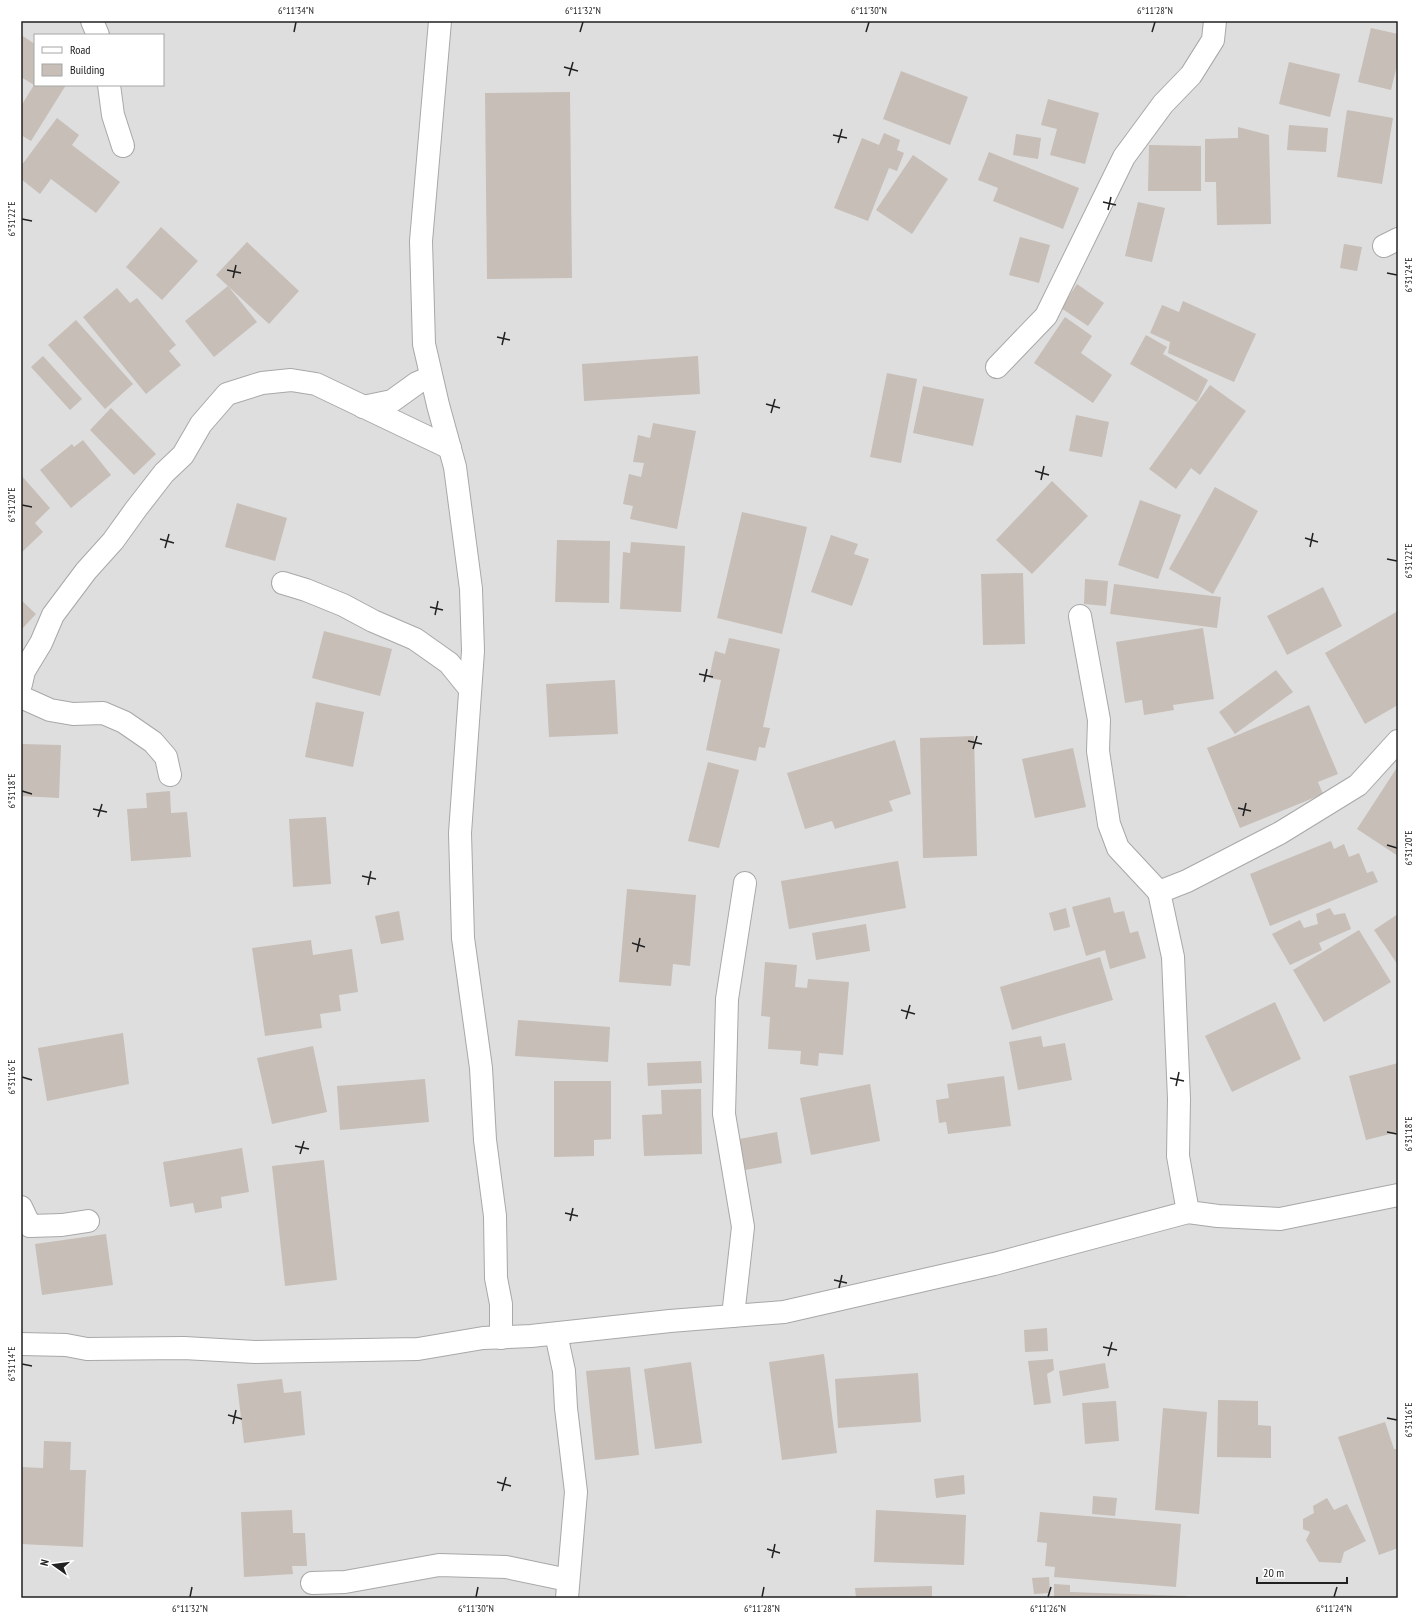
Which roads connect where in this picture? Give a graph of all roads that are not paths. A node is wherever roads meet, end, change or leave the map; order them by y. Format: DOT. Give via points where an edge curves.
graph roads {
  1 [pos="92,21"];
  2 [pos="440,21"];
  3 [pos="1215,21"];
  4 [pos="98,34"];
  5 [pos="109,86"];
  6 [pos="123,146"];
  7 [pos="997,367"];
  8 [pos="431,377"];
  9 [pos="363,407"];
  10 [pos="450,448"];
  11 [pos="283,583"];
  12 [pos="1080,616"];
  13 [pos="21,684"];
  14 [pos="470,689"];
  15 [pos="21,697"];
  16 [pos="1398,741"];
  17 [pos="170,775"];
  18 [pos="745,883"];
  19 [pos="1159,892"];
  20 [pos="1398,1195"];
  21 [pos="21,1207"];
  22 [pos="1188,1212"];
  23 [pos="88,1221"];
  24 [pos="733,1316"];
  25 [pos="556,1334"];
  26 [pos="501,1338"];
  27 [pos="21,1344"];
  28 [pos="312,1583"];
  29 [pos="568,1589"];
  1 -- 4 [label="street"];
  2 -- 8 [label="street" via="421,241 424,344"];
  3 -- 7 [label="street" via="1213,40 1191,75 1163,104 1124,157 1046,316"];
  5 -- 6 [label="street" via="113,115"];
  8 -- 9 [label="street" via="392,401"];
  8 -- 10 [label="street"];
  9 -- 10 [label="street"];
  9 -- 13 [label="street" via="316,384 291,380 262,383 227,394 201,424 183,454 164,474 53,615 41,643 24,670"];
  10 -- 14 [label="street" via="455,467 471,588 473,651"];
  11 -- 14 [label="street" via="343,605 372,621 415,639 449,663"];
  12 -- 19 [label="street" via="1099,720 1098,750 1109,824 1118,848"];
  14 -- 26 [label="street" via="460,833 463,938 481,1068 485,1140 495,1216 496,1278 501,1304"];
  15 -- 17 [label="street" via="50,710 73,714 102,713 124,722 154,742 166,757"];
  16 -- 19 [label="street" via="1358,784 1280,833 1187,881"];
  18 -- 24 [label="street" via="727,999 724,1114 743,1227"];
  19 -- 22 [label="street" via="1173,957 1179,1099 1178,1156"];
  20 -- 22 [label="street" via="1280,1219"];
  21 -- 23 [label="street" via="30,1226"];
  22 -- 24 [label="street" via="994,1264 784,1312"];
  24 -- 25 [label="street"];
  25 -- 26 [label="street"];
  25 -- 29 [label="street" via="564,1371 576,1492"];
  26 -- 27 [label="street" via="483,1338 418,1349 337,1351 87,1349 66,1345"];
  28 -- 29 [label="street" via="345,1582 439,1565 506,1567"];
}
